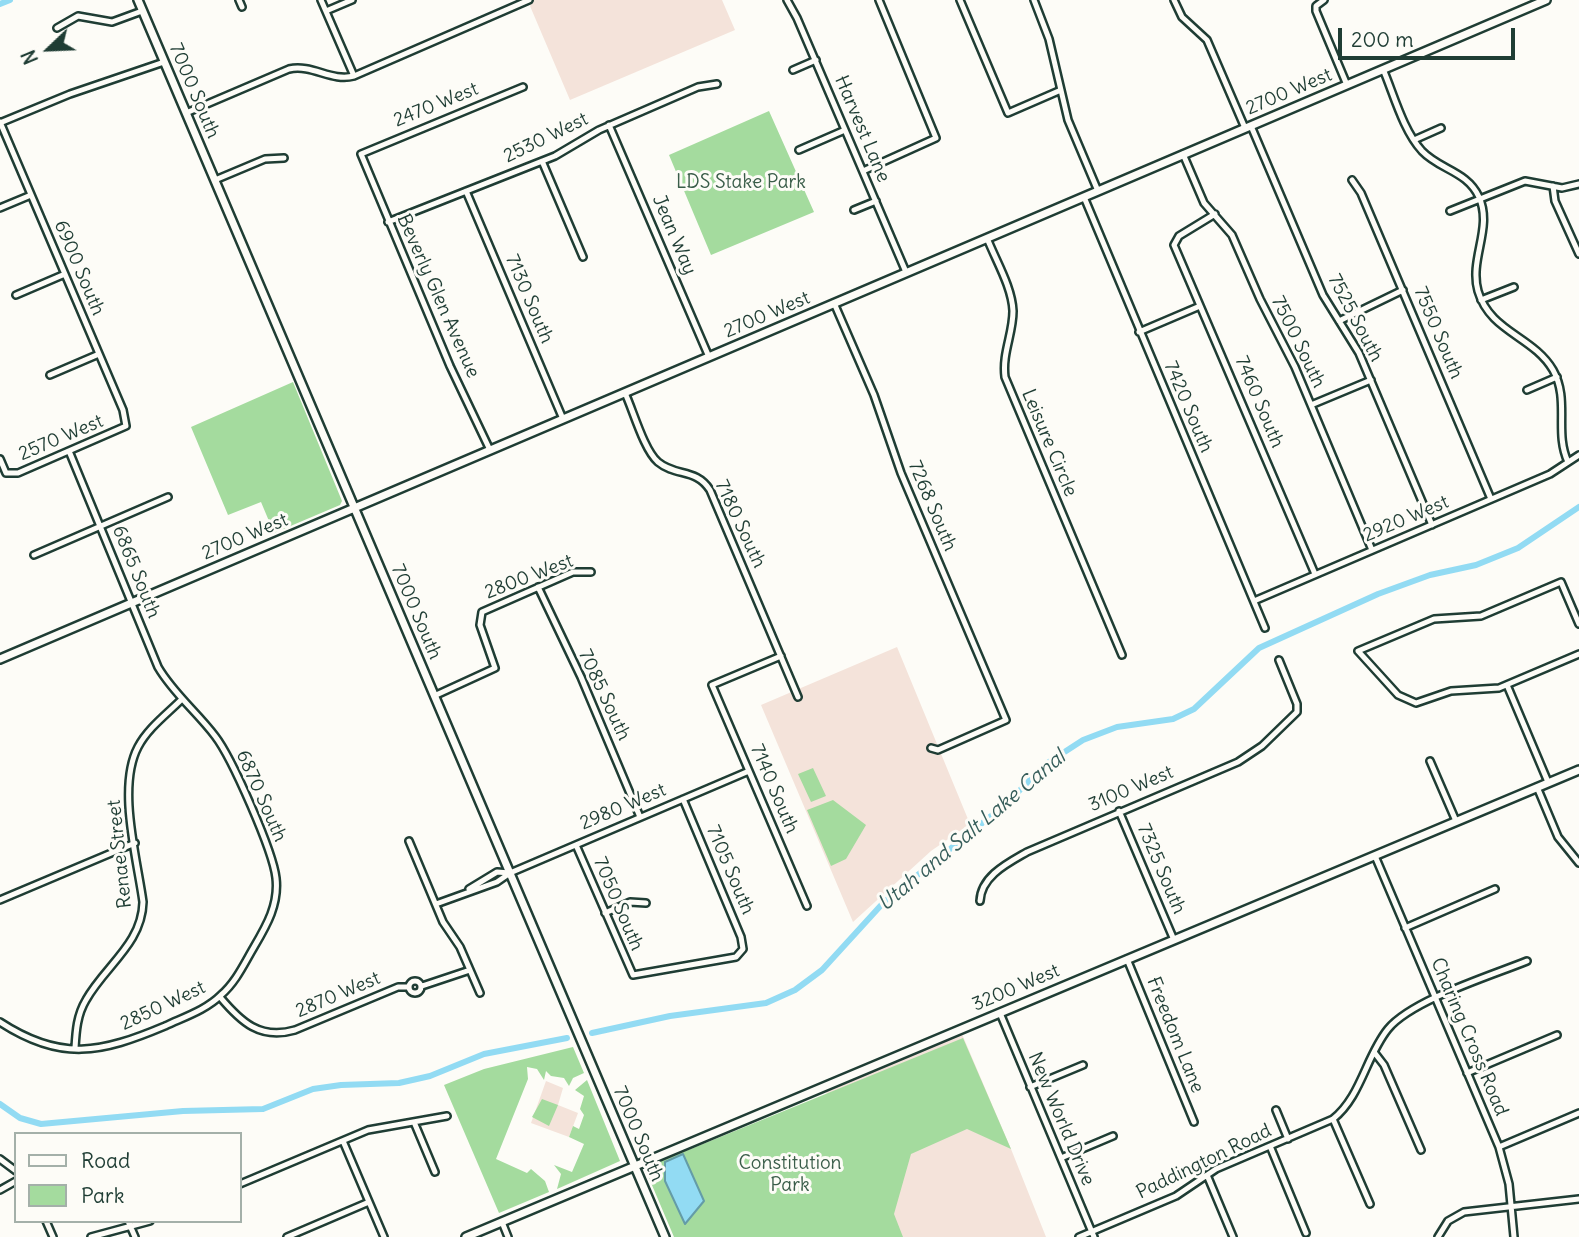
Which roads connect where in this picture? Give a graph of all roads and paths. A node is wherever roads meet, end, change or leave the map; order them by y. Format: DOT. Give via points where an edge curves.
graph roads {
  1 [pos="138,0"];
  2 [pos="321,0"];
  3 [pos="352,0"];
  4 [pos="529,0"];
  5 [pos="786,0"];
  6 [pos="879,0"];
  7 [pos="960,0"];
  8 [pos="1034,0"];
  9 [pos="1174,0"];
  10 [pos="1324,0"];
  11 [pos="1546,0"];
  12 [pos="1534,2"];
  13 [pos="142,11"];
  14 [pos="326,11"];
  15 [pos="57,28"];
  16 [pos="816,60"];
  17 [pos="164,61"];
  18 [pos="1383,69"];
  19 [pos="793,70"];
  20 [pos="354,76"];
  21 [pos="717,84"];
  22 [pos="1347,85"];
  23 [pos="523,87"];
  24 [pos="1061,90"];
  25 [pos="186,113"];
  26 [pos="0,123"];
  27 [pos="609,125"];
  28 [pos="1248,127"];
  29 [pos="1441,128"];
  30 [pos="845,130"];
  31 [pos="1414,140"];
  32 [pos="799,150"];
  33 [pos="361,154"];
  34 [pos="1183,155"];
  35 [pos="284,158"];
  36 [pos="542,161"];
  37 [pos="863,171"];
  38 [pos="215,180"];
  39 [pos="1352,180"];
  40 [pos="1579,184"];
  41 [pos="1553,186"];
  42 [pos="467,191"];
  43 [pos="1098,191"];
  44 [pos="31,195"];
  45 [pos="1084,197"];
  46 [pos="1480,199"];
  47 [pos="876,201"];
  48 [pos="0,208"];
  49 [pos="854,211"];
  50 [pos="1450,211"];
  51 [pos="1215,214"];
  52 [pos="388,222"];
  53 [pos="986,238"];
  54 [pos="1579,254"];
  55 [pos="583,257"];
  56 [pos="906,272"];
  57 [pos="65,274"];
  58 [pos="1514,287"];
  59 [pos="1403,290"];
  60 [pos="16,295"];
  61 [pos="1481,300"];
  62 [pos="834,303"];
  63 [pos="1200,306"];
  64 [pos="1339,321"];
  65 [pos="1139,332"];
  66 [pos="99,354"];
  67 [pos="709,357"];
  68 [pos="50,375"];
  69 [pos="1557,377"];
  70 [pos="1370,380"];
  71 [pos="1527,390"];
  72 [pos="625,393"];
  73 [pos="1311,405"];
  74 [pos="563,419"];
  75 [pos="126,426"];
  76 [pos="489,450"];
  77 [pos="69,452"];
  78 [pos="1579,455"];
  79 [pos="0,459"];
  80 [pos="1569,462"];
  81 [pos="168,497"];
  82 [pos="1491,499"];
  83 [pos="355,508"];
  84 [pos="1432,524"];
  85 [pos="101,526"];
  86 [pos="1372,550"];
  87 [pos="34,555"];
  88 [pos="591,572"];
  89 [pos="1315,574"];
  90 [pos="538,587"];
  91 [pos="1254,600"];
  92 [pos="132,602"];
  93 [pos="1579,624"];
  94 [pos="1265,628"];
  95 [pos="1579,654"];
  96 [pos="1122,655"];
  97 [pos="780,656"];
  98 [pos="0,659"];
  99 [pos="1279,660"];
  100 [pos="1507,685"];
  101 [pos="434,696"];
  102 [pos="799,697"];
  103 [pos="182,699"];
  104 [pos="931,748"];
  105 [pos="1430,761"];
  106 [pos="1579,770"];
  107 [pos="749,771"];
  108 [pos="1548,782"];
  109 [pos="1537,787"];
  110 [pos="683,799"];
  111 [pos="1119,811"];
  112 [pos="640,817"];
  113 [pos="1456,821"];
  114 [pos="409,841"];
  115 [pos="135,843"];
  116 [pos="576,845"];
  117 [pos="1374,856"];
  118 [pos="1579,863"];
  119 [pos="510,873"];
  120 [pos="1495,889"];
  121 [pos="0,900"];
  122 [pos="980,901"];
  123 [pos="646,903"];
  124 [pos="436,904"];
  125 [pos="807,906"];
  126 [pos="605,913"];
  127 [pos="270,918"];
  128 [pos="1405,928"];
  129 [pos="1174,940"];
  130 [pos="1127,959"];
  131 [pos="1527,961"];
  132 [pos="470,970"];
  133 [pos="633,975"];
  134 [pos="480,993"];
  135 [pos="219,997"];
  136 [pos="1435,1000"];
  137 [pos="999,1013"];
  138 [pos="0,1022"];
  139 [pos="1557,1035"];
  140 [pos="75,1048"];
  141 [pos="1374,1052"];
  142 [pos="1083,1065"];
  143 [pos="1467,1073"];
  144 [pos="1030,1087"];
  145 [pos="1276,1110"];
  146 [pos="1579,1113"];
  147 [pos="447,1116"];
  148 [pos="1333,1119"];
  149 [pos="414,1122"];
  150 [pos="1194,1122"];
  151 [pos="1113,1136"];
  152 [pos="1288,1139"];
  153 [pos="343,1141"];
  154 [pos="1270,1146"];
  155 [pos="1499,1147"];
  156 [pos="1420,1150"];
  157 [pos="1061,1158"];
  158 [pos="635,1165"];
  159 [pos="435,1172"];
  160 [pos="1207,1175"];
  161 [pos="242,1183"];
  162 [pos="1579,1199"];
  163 [pos="369,1202"];
  164 [pos="1370,1204"];
  165 [pos="1512,1207"];
  166 [pos="502,1222"];
  167 [pos="129,1224"];
  168 [pos="1306,1233"];
  169 [pos="1093,1234"];
  170 [pos="91,1237"];
  171 [pos="135,1237"];
  172 [pos="287,1237"];
  173 [pos="384,1237"];
  174 [pos="466,1237"];
  175 [pos="508,1237"];
  176 [pos="665,1237"];
  177 [pos="1079,1237"];
  178 [pos="1233,1237"];
  179 [pos="1438,1237"];
  180 [pos="1514,1237"];
  1 -- 13 [label="main road, 7000 South"];
  2 -- 14 [label="street"];
  3 -- 14 [label="street"];
  4 -- 20 [label="street"];
  5 -- 16 [label="street, Harvest Lane"];
  6 -- 37 [label="street" via="936,138"];
  7 -- 24 [label="street" via="1007,113"];
  8 -- 24 [label="street"];
  9 -- 28 [label="street, 7525 South" via="1182,17 1209,46"];
  10 -- 22 [label="street" via="1316,11"];
  11 -- 12 [label="main road, 2700 West"];
  12 -- 18 [label="main road, 2700 West"];
  13 -- 15 [label="street" via="113,22 78,16"];
  13 -- 17 [label="main road, 7000 South"];
  14 -- 20 [label="street"];
  16 -- 19 [label="street"];
  16 -- 30 [label="street, Harvest Lane"];
  17 -- 25 [label="main road, 7000 South"];
  17 -- 26 [label="street"];
  18 -- 22 [label="main road, 2700 West"];
  18 -- 31 [label="street"];
  20 -- 25 [label="street" via="335,78 306,67 289,69"];
  21 -- 27 [label="street, 2530 West" via="698,87"];
  22 -- 28 [label="main road, 2700 West"];
  23 -- 33 [label="street, 2470 West"];
  24 -- 43 [label="street" via="1072,131"];
  25 -- 38 [label="main road, 7000 South"];
  26 -- 44 [label="street, 6900 South"];
  27 -- 36 [label="street, 2530 West"];
  27 -- 67 [label="street, Jean Way"];
  28 -- 34 [label="main road, 2700 West"];
  28 -- 64 [label="street, 7525 South"];
  29 -- 31 [label="street"];
  30 -- 32 [label="street"];
  30 -- 37 [label="street, Harvest Lane"];
  31 -- 46 [label="street" via="1430,158 1460,174"];
  33 -- 52 [label="street, Beverly Glen Avenue"];
  34 -- 43 [label="main road, 2700 West"];
  34 -- 51 [label="street, 7500 South" via="1204,203"];
  35 -- 38 [label="street" via="265,159"];
  36 -- 42 [label="street, 2530 West"];
  36 -- 55 [label="street"];
  37 -- 47 [label="street, Harvest Lane"];
  38 -- 83 [label="main road, 7000 South"];
  39 -- 59 [label="street, 7550 South"];
  40 -- 41 [label="street"];
  41 -- 46 [label="street" via="1525,181"];
  41 -- 54 [label="street"];
  42 -- 52 [label="street, 2530 West"];
  42 -- 74 [label="street, 7130 South"];
  43 -- 45 [label="main road, 2700 West"];
  44 -- 48 [label="street"];
  44 -- 57 [label="street, 6900 South"];
  45 -- 53 [label="main road, 2700 West"];
  45 -- 65 [label="street, 7420 South"];
  46 -- 50 [label="street"];
  46 -- 61 [label="street" via="1484,223 1475,275"];
  47 -- 49 [label="street"];
  47 -- 56 [label="street, Harvest Lane"];
  51 -- 63 [label="street, 7460 South" via="1174,242"];
  51 -- 73 [label="street, 7500 South" via="1232,235"];
  52 -- 76 [label="street, Beverly Glen Avenue"];
  53 -- 56 [label="main road, 2700 West"];
  53 -- 96 [label="street, Leisure Circle" via="1012,300 1003,357 1005,377"];
  56 -- 62 [label="main road, 2700 West"];
  57 -- 60 [label="street"];
  57 -- 66 [label="street, 6900 South"];
  58 -- 61 [label="street"];
  59 -- 64 [label="street"];
  59 -- 82 [label="street, 7550 South"];
  61 -- 69 [label="street" via="1497,324 1536,349"];
  62 -- 67 [label="main road, 2700 West"];
  62 -- 104 [label="street, 7268 South" via="1006,720 938,750"];
  63 -- 65 [label="street"];
  63 -- 89 [label="street, 7460 South"];
  64 -- 70 [label="street, 7525 South"];
  65 -- 91 [label="street, 7420 South"];
  66 -- 68 [label="street"];
  66 -- 75 [label="street, 6900 South"];
  67 -- 72 [label="main road, 2700 West"];
  69 -- 71 [label="street"];
  69 -- 80 [label="street" via="1563,404 1560,441"];
  70 -- 73 [label="street"];
  70 -- 84 [label="street, 7525 South"];
  72 -- 74 [label="main road, 2700 West"];
  72 -- 97 [label="street, 7180 South" via="654,458 666,467 701,478 710,490"];
  73 -- 86 [label="street, 7500 South"];
  74 -- 76 [label="main road, 2700 West"];
  75 -- 77 [label="street, 2570 West"];
  76 -- 83 [label="main road, 2700 West"];
  77 -- 79 [label="street, 2570 West" via="18,473 6,473"];
  77 -- 85 [label="street, 6865 South"];
  78 -- 80 [label="street, 2920 West"];
  80 -- 82 [label="street, 2920 West"];
  81 -- 85 [label="street"];
  82 -- 84 [label="street, 2920 West"];
  83 -- 92 [label="main road, 2700 West"];
  83 -- 101 [label="main road, 7000 South"];
  84 -- 86 [label="street, 2920 West"];
  85 -- 87 [label="street"];
  85 -- 92 [label="street, 6865 South"];
  86 -- 89 [label="street, 2920 West"];
  88 -- 90 [label="street, 2800 West" via="573,572"];
  89 -- 91 [label="street, 2920 West"];
  90 -- 101 [label="street, 2800 West" via="480,616 495,667"];
  90 -- 112 [label="street, 7085 South"];
  91 -- 94 [label="street, 7420 South"];
  92 -- 98 [label="main road, 2700 West"];
  92 -- 103 [label="street, 6865 South" via="158,667"];
  93 -- 100 [label="street" via="1561,582 1481,616 1434,619 1358,651 1410,702 1424,702 1451,691 1487,691"];
  95 -- 100 [label="street"];
  97 -- 102 [label="street, 7180 South"];
  97 -- 107 [label="street, 7140 South" via="712,685"];
  99 -- 111 [label="street, 3100 West" via="1298,708 1294,716 1250,756"];
  100 -- 108 [label="street"];
  101 -- 119 [label="main road, 7000 South"];
  103 -- 115 [label="street, Renae Street" via="146,736 130,768"];
  103 -- 127 [label="street, 6870 South" via="226,754 271,858 277,887"];
  105 -- 113 [label="street"];
  106 -- 108 [label="main road, 3200 West"];
  107 -- 110 [label="street, 2980 West"];
  107 -- 125 [label="street, 7140 South"];
  108 -- 109 [label="main road, 3200 West"];
  109 -- 113 [label="main road, 3200 West"];
  109 -- 118 [label="street" via="1558,837"];
  110 -- 112 [label="street, 2980 West"];
  110 -- 133 [label="street, 7105 South" via="741,937 740,954"];
  111 -- 122 [label="street, 3100 West" via="1011,862 984,885"];
  111 -- 129 [label="street, 7325 South"];
  112 -- 116 [label="street, 2980 West"];
  113 -- 117 [label="main road, 3200 West"];
  114 -- 124 [label="street"];
  115 -- 121 [label="street"];
  115 -- 140 [label="street, Renae Street" via="142,916 130,943 80,1012"];
  116 -- 119 [label="street, 2980 West"];
  116 -- 126 [label="street, 7050 South"];
  117 -- 128 [label="street, Charing Cross Road"];
  117 -- 129 [label="main road, 3200 West"];
  119 -- 124 [label="street, 2980 West" via="497,872"];
  119 -- 158 [label="main road, 7000 South"];
  120 -- 128 [label="street"];
  123 -- 126 [label="street" via="630,902"];
  124 -- 132 [label="street"];
  126 -- 133 [label="street, 7050 South"];
  127 -- 135 [label="street, 2850 West" via="240,971"];
  128 -- 136 [label="street, Charing Cross Road"];
  129 -- 130 [label="main road, 3200 West"];
  130 -- 137 [label="main road, 3200 West"];
  130 -- 150 [label="street, Freedom Lane"];
  131 -- 136 [label="street, Paddington Road"];
  132 -- 134 [label="street"];
  132 -- 135 [label="street, 2870 West" via="422,986 417,993 398,987 279,1034 248,1026"];
  135 -- 140 [label="street, 2850 West" via="128,1041"];
  136 -- 141 [label="street, Paddington Road" via="1395,1021"];
  136 -- 143 [label="street, Charing Cross Road"];
  137 -- 144 [label="street, New World Drive"];
  137 -- 158 [label="main road, 3200 West"];
  138 -- 140 [label="street, 2850 West" via="27,1040"];
  139 -- 143 [label="street"];
  141 -- 148 [label="street, Paddington Road" via="1345,1108"];
  141 -- 156 [label="street" via="1384,1065"];
  142 -- 144 [label="street"];
  143 -- 155 [label="street, Charing Cross Road"];
  144 -- 157 [label="street, New World Drive"];
  145 -- 152 [label="street"];
  146 -- 155 [label="street"];
  147 -- 149 [label="street"];
  148 -- 152 [label="street, Paddington Road"];
  148 -- 164 [label="street"];
  149 -- 153 [label="street" via="368,1130"];
  149 -- 159 [label="street"];
  151 -- 157 [label="street"];
  152 -- 154 [label="street, Paddington Road"];
  153 -- 161 [label="street"];
  153 -- 163 [label="street"];
  154 -- 160 [label="street, Paddington Road"];
  154 -- 168 [label="street"];
  155 -- 165 [label="street, Charing Cross Road"];
  157 -- 169 [label="street, New World Drive"];
  158 -- 166 [label="main road, 3200 West"];
  158 -- 176 [label="main road, 7000 South"];
  160 -- 169 [label="street, Paddington Road" via="1184,1192"];
  160 -- 178 [label="street"];
  162 -- 165 [label="street"];
  163 -- 172 [label="street"];
  163 -- 173 [label="street"];
  165 -- 179 [label="street" via="1457,1214"];
  165 -- 180 [label="street, Charing Cross Road"];
  166 -- 174 [label="main road, 3200 West"];
  166 -- 175 [label="street"];
  167 -- 170 [label="street"];
  167 -- 171 [label="street"];
  169 -- 177 [label="street, Paddington Road"];
}
